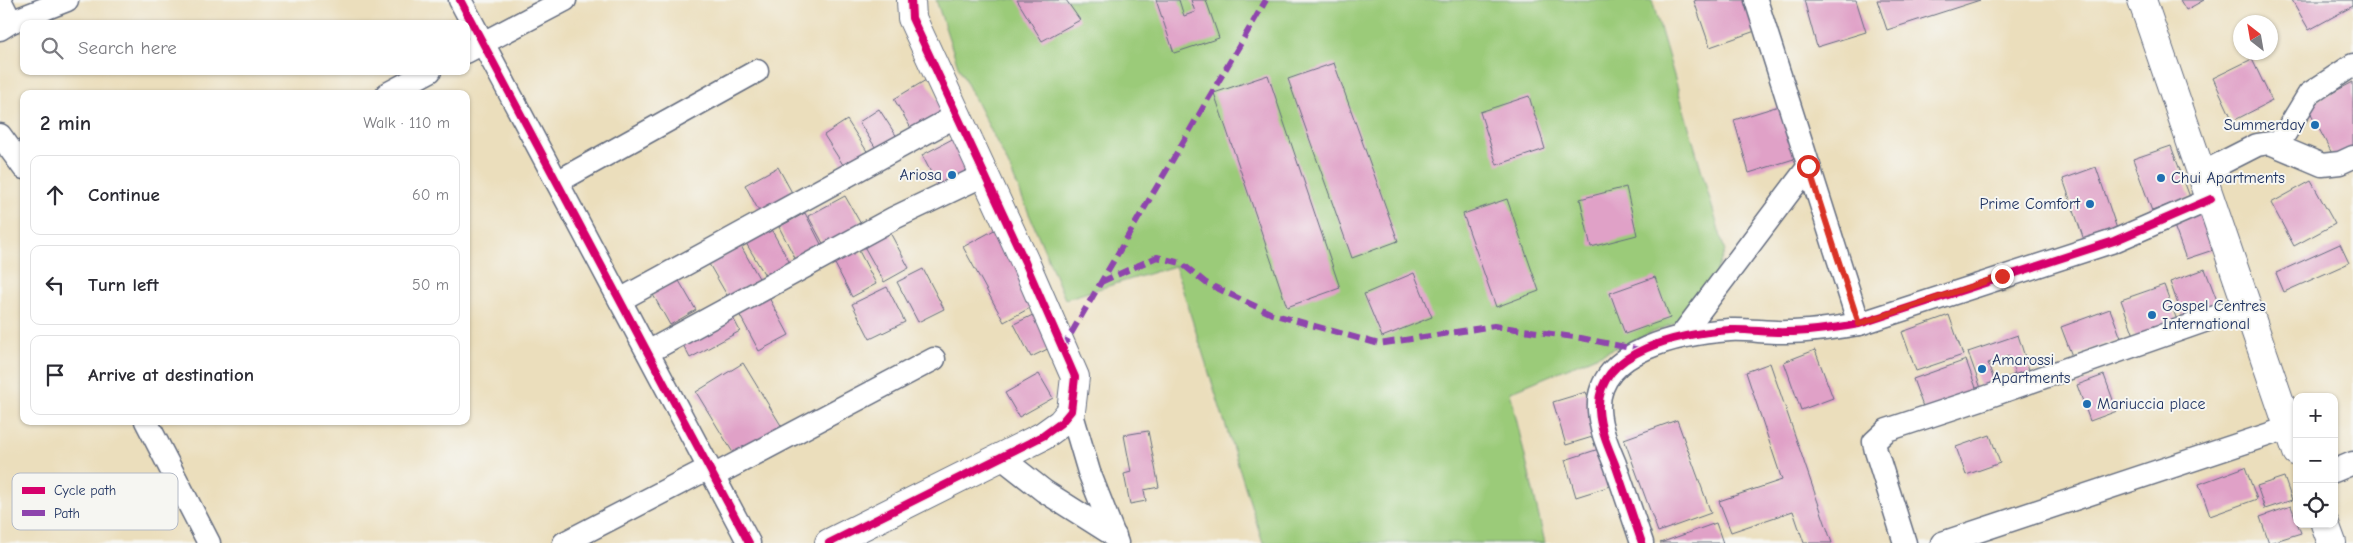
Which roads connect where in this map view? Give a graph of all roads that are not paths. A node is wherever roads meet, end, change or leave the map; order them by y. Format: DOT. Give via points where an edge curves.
graph roads {
  1 [pos="0,0"];
  2 [pos="67,0"];
  3 [pos="460,0"];
  4 [pos="565,0"];
  5 [pos="911,0"];
  6 [pos="1756,0"];
  7 [pos="2142,0"];
  8 [pos="466,20"];
  9 [pos="6,25"];
  10 [pos="470,31"];
  11 [pos="475,47"];
  12 [pos="2353,65"];
  13 [pos="757,71"];
  14 [pos="423,75"];
  15 [pos="394,90"];
  16 [pos="958,115"];
  17 [pos="0,135"];
  18 [pos="2278,145"];
  19 [pos="2353,157"];
  20 [pos="20,162"];
  21 [pos="1808,166"];
  22 [pos="2202,173"];
  23 [pos="984,175"];
  24 [pos="557,182"];
  25 [pos="2211,199"];
  26 [pos="620,300"];
  27 [pos="2247,306"];
  28 [pos="1859,324"];
  29 [pos="1680,337"];
  30 [pos="648,352"];
  31 [pos="934,359"];
  32 [pos="1071,411"];
  33 [pos="148,425"];
  34 [pos="2292,440"];
  35 [pos="1002,458"];
  36 [pos="2353,463"];
  37 [pos="2338,469"];
  38 [pos="711,472"];
  39 [pos="173,473"];
  40 [pos="178,483"];
  41 [pos="2326,528"];
  42 [pos="844,540"];
  43 [pos="1116,540"];
  44 [pos="209,543"];
  45 [pos="564,543"];
  46 [pos="749,543"];
  47 [pos="1642,543"];
  48 [pos="1905,543"];
  49 [pos="1942,543"];
  50 [pos="2332,543"];
  1 -- 9 [label="street"];
  2 -- 9 [label="street"];
  3 -- 8 [label="street"];
  4 -- 11 [label="street"];
  5 -- 16 [label="street" via="912,18"];
  6 -- 21 [label="street"];
  7 -- 22 [label="street"];
  10 -- 11 [label="street"];
  11 -- 24 [label="street"];
  12 -- 18 [label="street" via="2309,94"];
  13 -- 24 [label="street"];
  14 -- 15 [label="street"];
  16 -- 23 [label="street"];
  16 -- 26 [label="street"];
  17 -- 20 [label="street"];
  18 -- 19 [label="street" via="2322,165 2340,163"];
  18 -- 22 [label="street" via="2257,145"];
  21 -- 28 [label="street"];
  21 -- 29 [label="street"];
  22 -- 25 [label="street"];
  23 -- 30 [label="street" via="894,218"];
  23 -- 32 [label="street" via="1075,377"];
  24 -- 26 [label="street"];
  25 -- 27 [label="street"];
  25 -- 28 [label="street" via="2114,241"];
  26 -- 30 [label="street"];
  27 -- 34 [label="street"];
  27 -- 48 [label="street" via="1887,430 1874,442"];
  28 -- 29 [label="street" via="1787,332 1732,330"];
  29 -- 47 [label="street" via="1640,350 1609,374 1600,389 1603,432"];
  30 -- 38 [label="street"];
  31 -- 38 [label="street"];
  32 -- 35 [label="street" via="1043,436"];
  32 -- 43 [label="street" via="1089,472"];
  33 -- 39 [label="street"];
  34 -- 49 [label="street"];
  35 -- 42 [label="street"];
  35 -- 43 [label="street"];
  36 -- 37 [label="street"];
  38 -- 45 [label="street"];
  38 -- 46 [label="street"];
  40 -- 44 [label="street"];
  41 -- 50 [label="street"];
}
